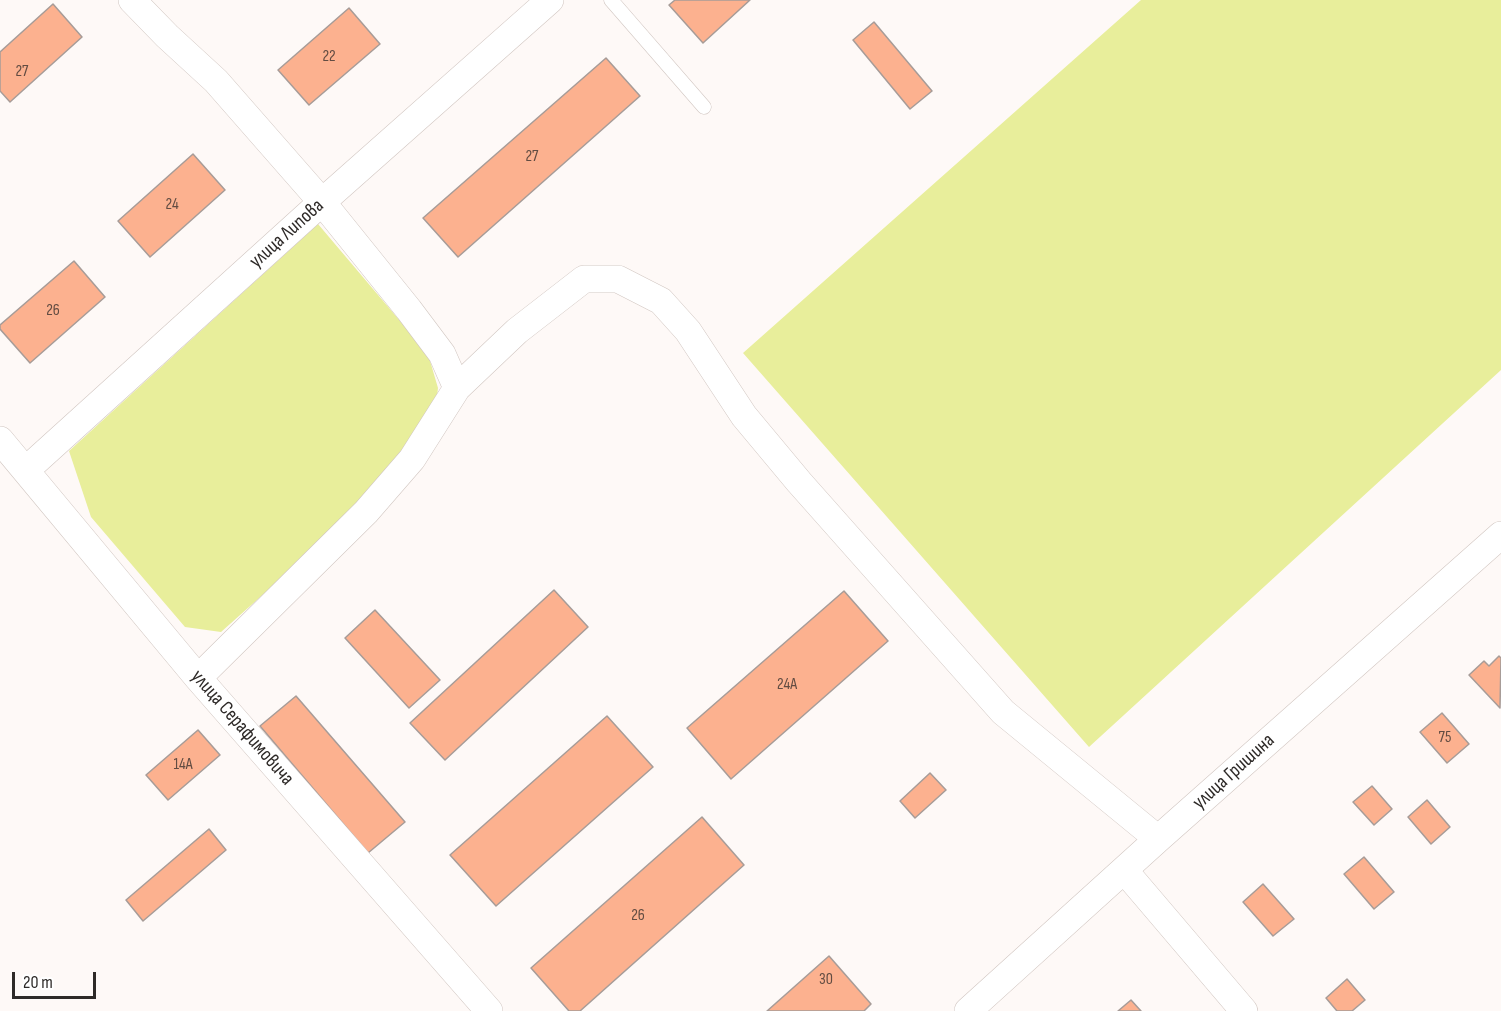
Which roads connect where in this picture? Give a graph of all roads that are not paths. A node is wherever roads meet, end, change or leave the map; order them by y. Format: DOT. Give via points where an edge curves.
graph roads {
  1 [pos="132,0"];
  2 [pos="550,0"];
  3 [pos="611,0"];
  4 [pos="704,107"];
  5 [pos="322,202"];
  6 [pos="457,388"];
  7 [pos="0,440"];
  8 [pos="26,470"];
  9 [pos="1501,535"];
  10 [pos="198,678"];
  11 [pos="1158,839"];
  12 [pos="1124,870"];
  13 [pos="489,1011"];
  14 [pos="968,1011"];
  15 [pos="1244,1011"];
  1 -- 5 [label="street" via="216,81"];
  2 -- 5 [label="street, улица Липова"];
  3 -- 4 [label="lane"];
  5 -- 6 [label="street" via="442,354"];
  5 -- 8 [label="street, улица Липова"];
  6 -- 10 [label="street" via="412,459 366,512"];
  6 -- 11 [label="street" via="517,331 584,279 618,279 661,301 688,331 744,416 1003,712"];
  7 -- 8 [label="street, улица Серафимовича"];
  8 -- 10 [label="street, улица Серафимовича"];
  9 -- 11 [label="street, улица Гришина"];
  10 -- 13 [label="street, улица Серафимовича"];
  11 -- 12 [label="street, улица Гришина"];
  12 -- 14 [label="street, улица Гришина"];
  12 -- 15 [label="street"];
}
